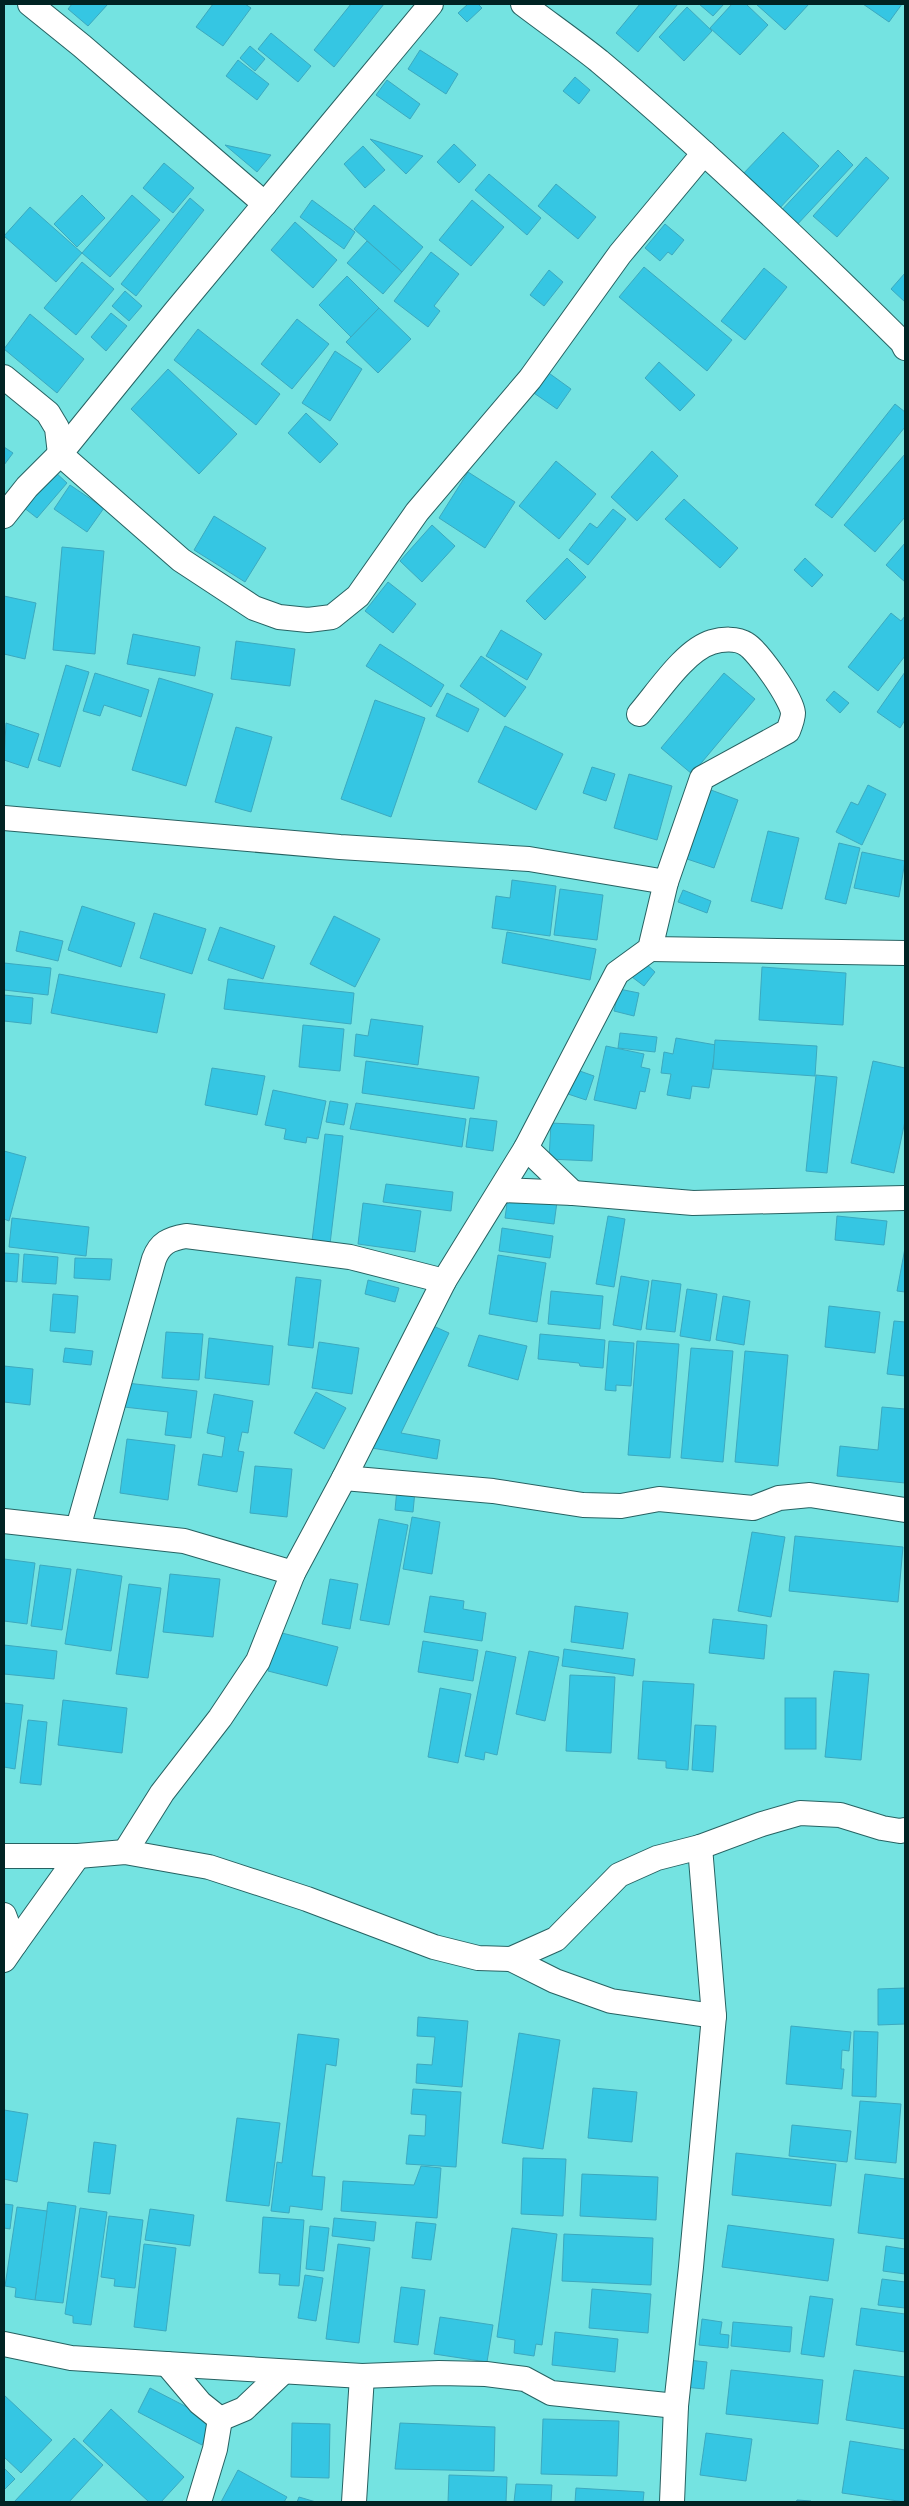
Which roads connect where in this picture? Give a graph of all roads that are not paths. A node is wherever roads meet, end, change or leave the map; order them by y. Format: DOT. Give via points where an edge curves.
graph roads {
  1 [pos="30,4"];
  2 [pos="431,4"];
  3 [pos="523,4"];
  4 [pos="704,153"];
  5 [pos="265,204"];
  6 [pos="905,348"];
  7 [pos="4,377"];
  8 [pos="60,454"];
  9 [pos="4,516"];
  10 [pos="640,714"];
  11 [pos="4,818"];
  12 [pos="666,882"];
  13 [pos="650,949"];
  14 [pos="905,953"];
  15 [pos="526,1148"];
  16 [pos="501,1190"];
  17 [pos="573,1193"];
  18 [pos="905,1198"];
  19 [pos="444,1281"];
  20 [pos="344,1478"];
  21 [pos="905,1510"];
  22 [pos="4,1521"];
  23 [pos="78,1528"];
  24 [pos="293,1573"];
  25 [pos="905,1830"];
  26 [pos="700,1847"];
  27 [pos="125,1852"];
  28 [pos="4,1856"];
  29 [pos="78,1856"];
  30 [pos="4,1916"];
  31 [pos="10,1952"];
  32 [pos="512,1959"];
  33 [pos="714,2016"];
  34 [pos="4,2344"];
  35 [pos="167,2364"];
  36 [pos="283,2372"];
  37 [pos="362,2376"];
  38 [pos="676,2406"];
  39 [pos="220,2419"];
  40 [pos="199,2502"];
  41 [pos="354,2502"];
  42 [pos="672,2502"];
  1 -- 5 [label="street"];
  2 -- 5 [label="street"];
  3 -- 4 [label="street" via="597,60"];
  4 -- 6 [label="street" via="856,296"];
  4 -- 8 [label="street" via="620,254 530,379 417,512 358,596 332,617 308,620 279,617 254,608 181,560"];
  5 -- 8 [label="street"];
  7 -- 8 [label="street" via="48,413 57,428"];
  8 -- 9 [label="street"];
  10 -- 12 [label="street" via="695,649 713,641 732,640 746,644 773,676 788,697 793,714 788,731 702,778"];
  11 -- 12 [label="street" via="340,847 530,858"];
  12 -- 13 [label="street"];
  13 -- 14 [label="street"];
  13 -- 15 [label="street" via="617,973"];
  15 -- 16 [label="street"];
  15 -- 17 [label="street"];
  16 -- 17 [label="street"];
  16 -- 19 [label="street"];
  17 -- 18 [label="street" via="693,1203"];
  19 -- 20 [label="street"];
  19 -- 23 [label="street" via="350,1257 186,1236 163,1243 154,1259"];
  20 -- 21 [label="street" via="493,1491 583,1505 621,1506 659,1499 753,1508 779,1498 810,1496"];
  20 -- 24 [label="street"];
  22 -- 23 [label="street"];
  23 -- 24 [label="street" via="184,1541"];
  24 -- 27 [label="street" via="258,1660 220,1718 162,1793"];
  25 -- 26 [label="street" via="882,1828 840,1815 800,1813"];
  26 -- 32 [label="street" via="657,1858 619,1875 556,1939"];
  26 -- 33 [label="street"];
  27 -- 29 [label="street"];
  27 -- 32 [label="street" via="209,1867 307,1899 434,1947 478,1958"];
  28 -- 29 [label="street"];
  29 -- 31 [label="street"];
  30 -- 31 [label="street"];
  32 -- 33 [label="street" via="562,1984 611,2000"];
  33 -- 38 [label="street"];
  34 -- 35 [label="street" via="72,2358"];
  35 -- 36 [label="street"];
  35 -- 39 [label="street" via="200,2403"];
  36 -- 37 [label="street"];
  36 -- 39 [label="street" via="244,2409"];
  37 -- 38 [label="street" via="486,2374 525,2379 551,2393"];
  37 -- 41 [label="street"];
  38 -- 42 [label="street"];
  39 -- 40 [label="street"];
}
